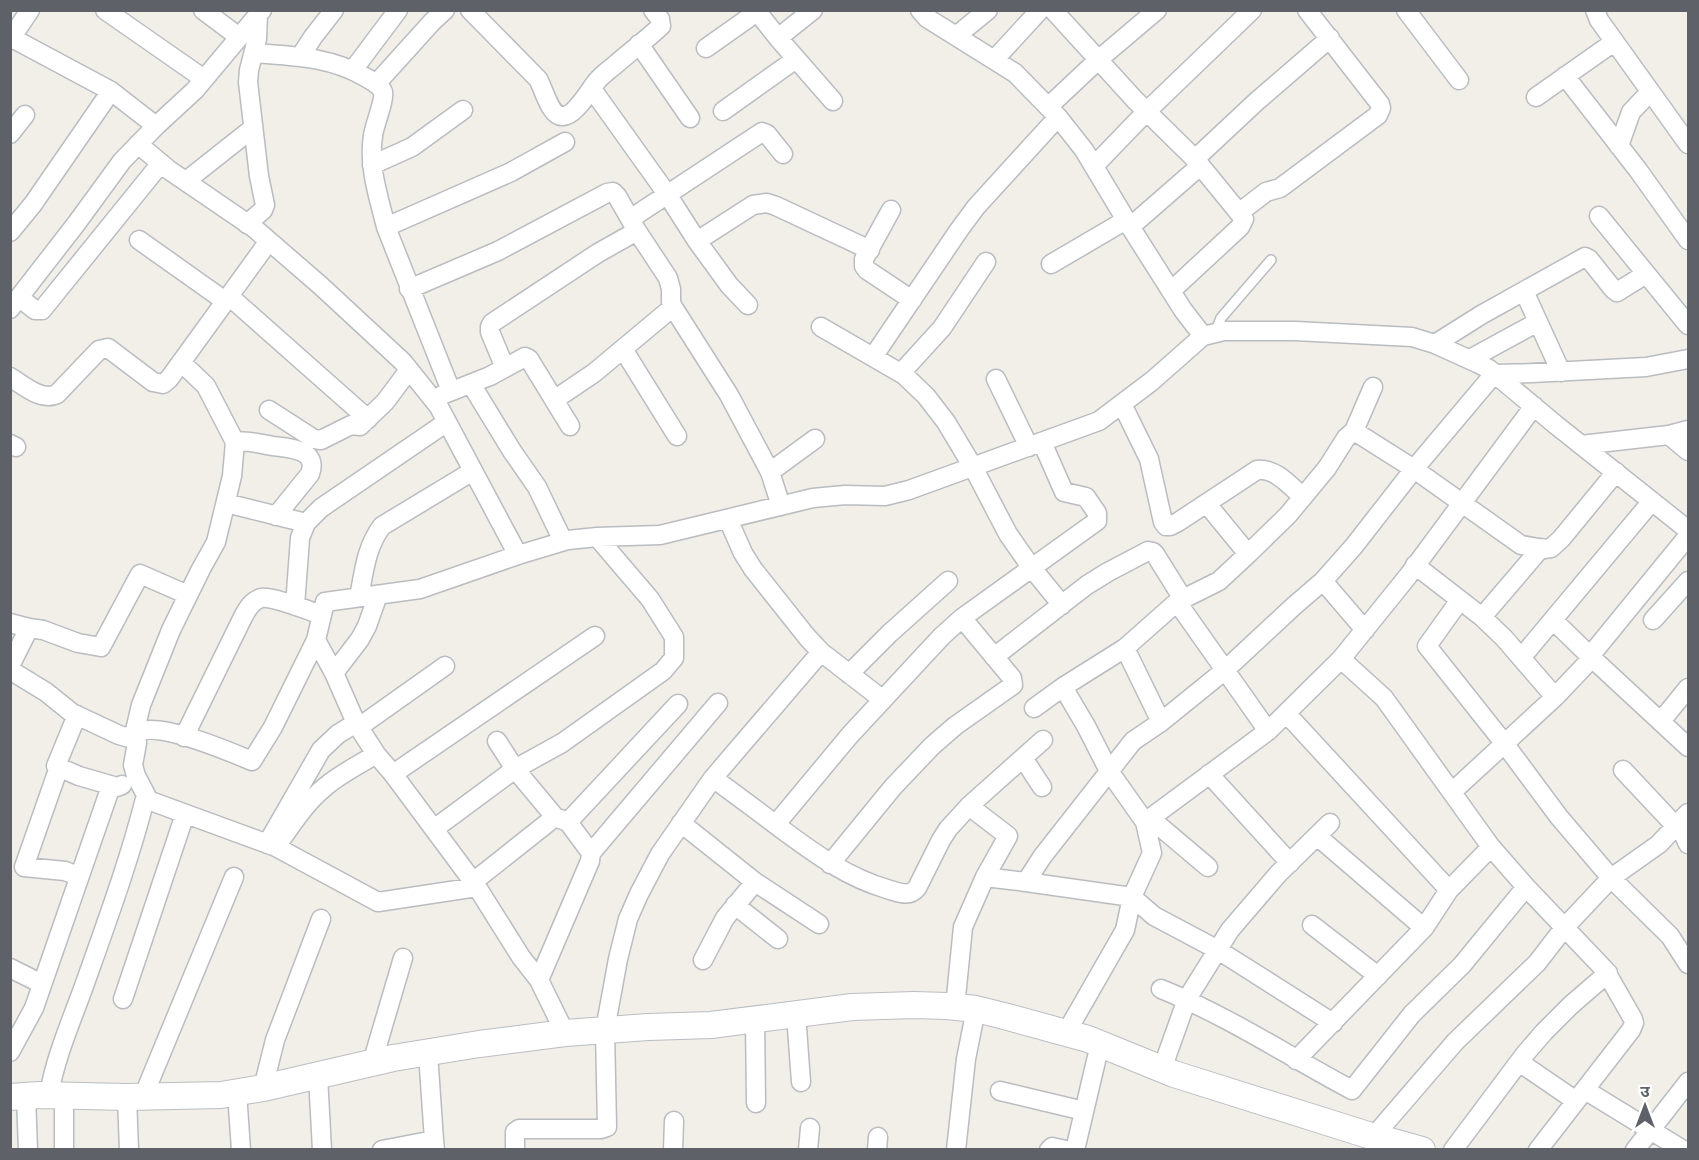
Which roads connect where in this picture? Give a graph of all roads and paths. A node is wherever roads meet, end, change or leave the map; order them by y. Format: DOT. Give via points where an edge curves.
graph roads {
  1 [pos="105,10"];
  2 [pos="203,10"];
  3 [pos="334,10"];
  4 [pos="398,10"];
  5 [pos="445,10"];
  6 [pos="470,10"];
  7 [pos="653,10"];
  8 [pos="813,10"];
  9 [pos="988,10"];
  10 [pos="1040,10"];
  11 [pos="1053,10"];
  12 [pos="1157,10"];
  13 [pos="1252,10"];
  14 [pos="1307,10"];
  15 [pos="1406,10"];
  16 [pos="757,11"];
  17 [pos="27,12"];
  18 [pos="260,13"];
  19 [pos="927,13"];
  20 [pos="1600,14"];
  21 [pos="956,36"];
  22 [pos="239,37"];
  23 [pos="778,38"];
  24 [pos="1330,38"];
  25 [pos="11,39"];
  26 [pos="1614,42"];
  27 [pos="639,44"];
  28 [pos="706,48"];
  29 [pos="254,53"];
  30 [pos="300,57"];
  31 [pos="796,58"];
  32 [pos="994,60"];
  33 [pos="1098,60"];
  34 [pos="353,70"];
  35 [pos="1565,76"];
  36 [pos="204,79"];
  37 [pos="1459,80"];
  38 [pos="376,84"];
  39 [pos="591,89"];
  40 [pos="111,91"];
  41 [pos="1650,92"];
  42 [pos="1536,97"];
  43 [pos="833,101"];
  44 [pos="463,110"];
  45 [pos="723,111"];
  46 [pos="1053,112"];
  47 [pos="1146,112"];
  48 [pos="24,115"];
  49 [pos="690,118"];
  50 [pos="156,126"];
  51 [pos="253,128"];
  52 [pos="10,134"];
  53 [pos="565,142"];
  54 [pos="138,144"];
  55 [pos="1689,144"];
  56 [pos="1619,146"];
  57 [pos="783,154"];
  58 [pos="161,163"];
  59 [pos="1197,163"];
  60 [pos="372,165"];
  61 [pos="1094,166"];
  62 [pos="186,182"];
  63 [pos="667,194"];
  64 [pos="891,210"];
  65 [pos="1240,212"];
  66 [pos="1599,216"];
  67 [pos="1128,223"];
  68 [pos="247,224"];
  69 [pos="633,225"];
  70 [pos="386,228"];
  71 [pos="10,232"];
  72 [pos="139,240"];
  73 [pos="1689,240"];
  74 [pos="269,241"];
  75 [pos="697,242"];
  76 [pos="870,250"];
  77 [pos="1271,260"];
  78 [pos="986,262"];
  79 [pos="1051,264"];
  80 [pos="1646,274"];
  81 [pos="410,289"];
  82 [pos="1171,291"];
  83 [pos="1524,291"];
  84 [pos="16,296"];
  85 [pos="227,298"];
  86 [pos="912,300"];
  87 [pos="748,305"];
  88 [pos="673,307"];
  89 [pos="1538,322"];
  90 [pos="1689,325"];
  91 [pos="822,327"];
  92 [pos="1209,335"];
  93 [pos="1435,344"];
  94 [pos="623,349"];
  95 [pos="873,357"];
  96 [pos="1470,359"];
  97 [pos="1689,359"];
  98 [pos="181,362"];
  99 [pos="505,368"];
  100 [pos="409,370"];
  101 [pos="1561,372"];
  102 [pos="901,373"];
  103 [pos="1494,374"];
  104 [pos="10,377"];
  105 [pos="996,379"];
  106 [pos="471,384"];
  107 [pos="1374,387"];
  108 [pos="451,391"];
  109 [pos="432,399"];
  110 [pos="554,400"];
  111 [pos="1122,404"];
  112 [pos="1534,406"];
  113 [pos="270,410"];
  114 [pos="368,419"];
  115 [pos="447,422"];
  116 [pos="570,426"];
  117 [pos="1354,430"];
  118 [pos="1689,430"];
  119 [pos="1669,435"];
  120 [pos="677,436"];
  121 [pos="815,440"];
  122 [pos="235,442"];
  123 [pos="1035,445"];
  124 [pos="1581,445"];
  125 [pos="1689,451"];
  126 [pos="973,467"];
  127 [pos="1414,469"];
  128 [pos="473,471"];
  129 [pos="770,472"];
  130 [pos="1616,472"];
  131 [pos="1303,497"];
  132 [pos="1652,501"];
  133 [pos="226,503"];
  134 [pos="1463,503"];
  135 [pos="1207,504"];
  136 [pos="781,506"];
  137 [pos="276,516"];
  138 [pos="728,519"];
  139 [pos="306,523"];
  140 [pos="1689,530"];
  141 [pos="1689,536"];
  142 [pos="597,537"];
  143 [pos="563,541"];
  144 [pos="1541,548"];
  145 [pos="1248,554"];
  146 [pos="518,555"];
  147 [pos="1415,565"];
  148 [pos="1031,567"];
  149 [pos="948,581"];
  150 [pos="1323,581"];
  151 [pos="1689,581"];
  152 [pos="188,595"];
  153 [pos="378,595"];
  154 [pos="359,597"];
  155 [pos="1460,600"];
  156 [pos="1180,601"];
  157 [pos="1062,605"];
  158 [pos="295,606"];
  159 [pos="322,615"];
  160 [pos="1482,617"];
  161 [pos="962,618"];
  162 [pos="1553,620"];
  163 [pos="1653,620"];
  164 [pos="10,622"];
  165 [pos="29,628"];
  166 [pos="1365,630"];
  167 [pos="595,636"];
  168 [pos="316,640"];
  169 [pos="1125,648"];
  170 [pos="821,652"];
  171 [pos="994,657"];
  172 [pos="1591,657"];
  173 [pos="1521,658"];
  174 [pos="1341,659"];
  175 [pos="445,666"];
  176 [pos="10,668"];
  177 [pos="1224,671"];
  178 [pos="334,673"];
  179 [pos="849,674"];
  180 [pos="1063,687"];
  181 [pos="1689,688"];
  182 [pos="1555,697"];
  183 [pos="882,699"];
  184 [pos="718,703"];
  185 [pos="678,704"];
  186 [pos="1034,708"];
  187 [pos="1286,713"];
  188 [pos="77,716"];
  189 [pos="1660,721"];
  190 [pos="1161,722"];
  191 [pos="357,725"];
  192 [pos="1268,731"];
  193 [pos="184,737"];
  194 [pos="133,739"];
  195 [pos="1043,740"];
  196 [pos="497,741"];
  197 [pos="1504,742"];
  198 [pos="1689,747"];
  199 [pos="376,754"];
  200 [pos="1023,758"];
  201 [pos="59,767"];
  202 [pos="515,769"];
  203 [pos="1623,770"];
  204 [pos="1109,771"];
  205 [pos="393,774"];
  206 [pos="1209,774"];
  207 [pos="136,776"];
  208 [pos="713,778"];
  209 [pos="111,786"];
  210 [pos="1042,787"];
  211 [pos="1452,792"];
  212 [pos="145,799"];
  213 [pos="969,806"];
  214 [pos="1689,813"];
  215 [pos="185,814"];
  216 [pos="562,820"];
  217 [pos="1147,820"];
  218 [pos="1330,823"];
  219 [pos="681,824"];
  220 [pos="776,824"];
  221 [pos="1676,826"];
  222 [pos="434,829"];
  223 [pos="1317,836"];
  224 [pos="1689,844"];
  225 [pos="271,845"];
  226 [pos="1491,847"];
  227 [pos="591,853"];
  228 [pos="1290,863"];
  229 [pos="830,864"];
  230 [pos="17,866"];
  231 [pos="1208,867"];
  232 [pos="78,876"];
  233 [pos="234,877"];
  234 [pos="984,878"];
  235 [pos="1611,878"];
  236 [pos="755,882"];
  237 [pos="1026,882"];
  238 [pos="475,885"];
  239 [pos="1526,887"];
  240 [pos="1449,890"];
  241 [pos="1132,897"];
  242 [pos="735,905"];
  243 [pos="321,920"];
  244 [pos="819,924"];
  245 [pos="1312,926"];
  246 [pos="1424,928"];
  247 [pos="1564,928"];
  248 [pos="778,939"];
  249 [pos="1218,950"];
  250 [pos="403,958"];
  251 [pos="703,960"];
  252 [pos="1689,964"];
  253 [pos="10,968"];
  254 [pos="1608,974"];
  255 [pos="1378,976"];
  256 [pos="539,980"];
  257 [pos="42,984"];
  258 [pos="1161,989"];
  259 [pos="123,999"];
  260 [pos="1187,999"];
  261 [pos="965,1008"];
  262 [pos="796,1014"];
  263 [pos="755,1019"];
  264 [pos="1333,1023"];
  265 [pos="17,1025"];
  266 [pos="605,1030"];
  267 [pos="565,1033"];
  268 [pos="1066,1033"];
  269 [pos="1100,1044"];
  270 [pos="10,1052"];
  271 [pos="428,1053"];
  272 [pos="1296,1060"];
  273 [pos="1519,1062"];
  274 [pos="372,1063"];
  275 [pos="1162,1069"];
  276 [pos="318,1076"];
  277 [pos="801,1082"];
  278 [pos="1689,1082"];
  279 [pos="263,1088"];
  280 [pos="1000,1091"];
  281 [pos="237,1092"];
  282 [pos="38,1096"];
  283 [pos="1581,1096"];
  284 [pos="135,1097"];
  285 [pos="756,1103"];
  286 [pos="1084,1111"];
  287 [pos="674,1121"];
  288 [pos="810,1128"];
  289 [pos="1651,1129"];
  290 [pos="1369,1140"];
  291 [pos="435,1145"];
  292 [pos="28,1149"];
  293 [pos="64,1149"];
  294 [pos="129,1149"];
  295 [pos="241,1149"];
  296 [pos="322,1149"];
  297 [pos="382,1149"];
  298 [pos="514,1149"];
  299 [pos="673,1149"];
  300 [pos="808,1149"];
  301 [pos="956,1149"];
  302 [pos="1049,1149"];
  303 [pos="1066,1149"];
  304 [pos="1075,1149"];
  305 [pos="1422,1149"];
  306 [pos="1453,1149"];
  307 [pos="1538,1149"];
  308 [pos="1635,1149"];
  309 [pos="1683,1149"];
  1 -- 36 [label="street"];
  2 -- 22 [label="street"];
  3 -- 30 [label="street"];
  4 -- 34 [label="street"];
  5 -- 38 [label="street"];
  6 -- 39 [label="street" via="538,79 559,116 567,115"];
  7 -- 27 [label="street" via="662,24"];
  8 -- 23 [label="street"];
  9 -- 21 [label="street"];
  10 -- 32 [label="street"];
  11 -- 33 [label="street"];
  12 -- 33 [label="street"];
  13 -- 47 [label="street"];
  14 -- 24 [label="street"];
  15 -- 37 [label="street"];
  16 -- 23 [label="street"];
  16 -- 28 [label="street"];
  17 -- 25 [label="street"];
  18 -- 22 [label="street"];
  18 -- 29 [label="street"];
  19 -- 21 [label="street"];
  20 -- 26 [label="street"];
  21 -- 32 [label="street"];
  22 -- 36 [label="street"];
  23 -- 31 [label="street"];
  24 -- 59 [label="street" via="1257,101"];
  24 -- 65 [label="street" via="1380,104 1380,113 1280,188 1266,192"];
  25 -- 40 [label="street"];
  26 -- 35 [label="street"];
  26 -- 41 [label="street"];
  27 -- 39 [label="street"];
  27 -- 49 [label="street"];
  29 -- 30 [label="street"];
  29 -- 51 [label="street" via="248,82"];
  30 -- 34 [label="street"];
  31 -- 43 [label="street"];
  31 -- 45 [label="street"];
  32 -- 46 [label="street" via="1014,73"];
  33 -- 46 [label="street"];
  33 -- 47 [label="street"];
  34 -- 38 [label="street"];
  35 -- 42 [label="street"];
  35 -- 56 [label="street"];
  36 -- 50 [label="street"];
  38 -- 60 [label="street" via="383,99 372,139"];
  39 -- 63 [label="street"];
  40 -- 50 [label="street"];
  40 -- 71 [label="street"];
  41 -- 55 [label="street"];
  41 -- 56 [label="street" via="1631,112"];
  44 -- 60 [label="street" via="412,147"];
  46 -- 61 [label="street"];
  46 -- 86 [label="street" via="976,207"];
  47 -- 59 [label="street"];
  47 -- 61 [label="street"];
  48 -- 52 [label="street"];
  50 -- 54 [label="street"];
  51 -- 62 [label="street"];
  51 -- 68 [label="street" via="265,205"];
  53 -- 70 [label="street"];
  54 -- 58 [label="street"];
  54 -- 84 [label="street"];
  56 -- 73 [label="street"];
  57 -- 63 [label="street" via="762,132"];
  58 -- 62 [label="street"];
  58 -- 84 [label="street" via="42,310 35,310"];
  59 -- 65 [label="street"];
  59 -- 67 [label="street"];
  60 -- 70 [label="street"];
  61 -- 67 [label="street"];
  62 -- 68 [label="street"];
  63 -- 69 [label="street"];
  63 -- 75 [label="street"];
  64 -- 76 [label="street"];
  65 -- 82 [label="street" via="1244,219 1240,227"];
  66 -- 80 [label="street"];
  67 -- 79 [label="street"];
  67 -- 82 [label="street"];
  68 -- 74 [label="street"];
  69 -- 81 [label="street" via="617,196 610,192 498,251"];
  69 -- 88 [label="street" via="668,278"];
  69 -- 99 [label="street" via="598,253 492,323 490,332"];
  70 -- 81 [label="street"];
  72 -- 85 [label="street"];
  74 -- 85 [label="street"];
  74 -- 100 [label="street"];
  75 -- 76 [label="street" via="753,205 767,203"];
  75 -- 87 [label="street"];
  76 -- 86 [label="street" via="864,268"];
  77 -- 92 [label="lane"];
  78 -- 102 [label="street" via="942,328"];
  80 -- 83 [label="street" via="1617,292 1585,257"];
  80 -- 90 [label="street"];
  81 -- 108 [label="street"];
  82 -- 92 [label="street"];
  83 -- 89 [label="street"];
  83 -- 93 [label="street"];
  85 -- 98 [label="street"];
  85 -- 114 [label="street"];
  86 -- 95 [label="street"];
  88 -- 94 [label="street"];
  88 -- 129 [label="street" via="729,395"];
  89 -- 96 [label="street"];
  89 -- 101 [label="street"];
  91 -- 95 [label="street"];
  92 -- 93 [label="street" via="1224,330 1295,331 1412,338"];
  92 -- 111 [label="street"];
  93 -- 96 [label="street"];
  94 -- 110 [label="street"];
  94 -- 120 [label="street"];
  95 -- 102 [label="street"];
  96 -- 103 [label="street"];
  97 -- 101 [label="street" via="1646,367"];
  98 -- 104 [label="street" via="165,382 157,384 104,348 57,394 49,397"];
  98 -- 122 [label="street" via="206,386"];
  99 -- 106 [label="street"];
  99 -- 110 [label="street" via="527,358"];
  100 -- 109 [label="street"];
  100 -- 114 [label="street"];
  101 -- 103 [label="street"];
  102 -- 126 [label="street" via="935,406"];
  103 -- 112 [label="street"];
  103 -- 127 [label="street"];
  105 -- 123 [label="street"];
  106 -- 108 [label="street"];
  106 -- 143 [label="street" via="537,487"];
  107 -- 117 [label="street"];
  108 -- 109 [label="street"];
  109 -- 115 [label="street"];
  110 -- 116 [label="street"];
  111 -- 123 [label="street" via="1099,421"];
  111 -- 135 [label="street" via="1149,459 1164,525 1170,526"];
  112 -- 124 [label="street"];
  112 -- 134 [label="street"];
  113 -- 114 [label="street" via="319,441 350,425 359,427"];
  115 -- 128 [label="street"];
  115 -- 139 [label="street" via="321,508"];
  117 -- 127 [label="street"];
  117 -- 131 [label="street"];
  118 -- 119 [label="street"];
  119 -- 124 [label="street"];
  119 -- 125 [label="street"];
  121 -- 129 [label="street"];
  122 -- 133 [label="street"];
  122 -- 137 [label="street" via="292,448 311,460 310,474"];
  123 -- 126 [label="street"];
  123 -- 148 [label="street" via="1064,492 1086,497 1098,519"];
  124 -- 130 [label="street"];
  126 -- 136 [label="street" via="885,496 844,495"];
  126 -- 148 [label="street" via="999,520"];
  127 -- 134 [label="street"];
  127 -- 150 [label="street"];
  128 -- 146 [label="street"];
  128 -- 154 [label="street" via="382,526 368,553"];
  129 -- 136 [label="street"];
  130 -- 132 [label="street"];
  130 -- 144 [label="street" via="1561,539 1551,549"];
  131 -- 135 [label="street" via="1276,475 1263,470 1250,474"];
  131 -- 145 [label="street"];
  132 -- 140 [label="street"];
  132 -- 162 [label="street"];
  133 -- 137 [label="street"];
  133 -- 152 [label="street" via="216,542"];
  134 -- 144 [label="street" via="1521,545"];
  134 -- 147 [label="street"];
  135 -- 145 [label="street"];
  136 -- 138 [label="street"];
  137 -- 139 [label="street"];
  138 -- 142 [label="street" via="660,535"];
  138 -- 170 [label="street" via="753,569"];
  139 -- 158 [label="street" via="300,538"];
  141 -- 172 [label="street"];
  142 -- 143 [label="street"];
  142 -- 202 [label="street" via="650,599 674,637 674,658 663,671 562,742"];
  143 -- 146 [label="street"];
  144 -- 160 [label="street"];
  145 -- 156 [label="street" via="1219,581"];
  146 -- 153 [label="street" via="420,589"];
  147 -- 155 [label="street"];
  147 -- 166 [label="street"];
  148 -- 157 [label="street"];
  148 -- 161 [label="street"];
  149 -- 179 [label="street"];
  150 -- 166 [label="street"];
  150 -- 177 [label="street"];
  151 -- 163 [label="street"];
  152 -- 165 [label="street" via="140,574 101,647"];
  152 -- 194 [label="street" via="141,705"];
  153 -- 154 [label="street"];
  153 -- 178 [label="street" via="360,639"];
  154 -- 159 [label="street" via="325,602"];
  155 -- 160 [label="street"];
  155 -- 197 [label="street" via="1427,646"];
  156 -- 157 [label="street" via="1150,551 1108,572"];
  156 -- 169 [label="street"];
  156 -- 177 [label="street"];
  157 -- 171 [label="street"];
  158 -- 159 [label="street"];
  158 -- 193 [label="street" via="265,598 248,607"];
  159 -- 168 [label="street"];
  160 -- 173 [label="street"];
  161 -- 171 [label="street"];
  161 -- 183 [label="street"];
  162 -- 172 [label="street"];
  162 -- 173 [label="street"];
  164 -- 165 [label="street"];
  165 -- 176 [label="street"];
  166 -- 174 [label="street"];
  167 -- 205 [label="street"];
  168 -- 178 [label="street"];
  168 -- 193 [label="street" via="252,762"];
  169 -- 180 [label="street"];
  169 -- 190 [label="street"];
  170 -- 179 [label="street"];
  170 -- 208 [label="street"];
  171 -- 229 [label="street" via="1012,678 1011,688 932,746"];
  172 -- 182 [label="street"];
  172 -- 189 [label="street"];
  173 -- 182 [label="street"];
  174 -- 187 [label="street"];
  174 -- 211 [label="street" via="1384,698"];
  175 -- 191 [label="street"];
  176 -- 188 [label="street"];
  177 -- 190 [label="street"];
  177 -- 192 [label="street"];
  178 -- 191 [label="street"];
  179 -- 183 [label="street"];
  180 -- 186 [label="street"];
  180 -- 204 [label="street"];
  181 -- 189 [label="street"];
  182 -- 197 [label="street"];
  183 -- 220 [label="street"];
  184 -- 227 [label="street"];
  185 -- 216 [label="street"];
  187 -- 192 [label="street"];
  187 -- 240 [label="street"];
  188 -- 194 [label="street"];
  188 -- 201 [label="street" via="56,766"];
  189 -- 198 [label="street"];
  190 -- 204 [label="street" via="1132,741"];
  191 -- 199 [label="street"];
  191 -- 225 [label="street" via="338,734 321,750"];
  192 -- 206 [label="street"];
  193 -- 194 [label="street" via="154,730 140,731"];
  194 -- 207 [label="street" via="137,743 133,765"];
  195 -- 200 [label="street"];
  196 -- 202 [label="street"];
  197 -- 211 [label="street"];
  197 -- 235 [label="street" via="1559,817"];
  199 -- 205 [label="street"];
  199 -- 225 [label="street" via="326,786"];
  200 -- 210 [label="street"];
  200 -- 213 [label="street"];
  201 -- 209 [label="street"];
  201 -- 230 [label="street"];
  202 -- 216 [label="street"];
  202 -- 222 [label="street"];
  203 -- 221 [label="street"];
  204 -- 217 [label="street"];
  204 -- 237 [label="street"];
  205 -- 222 [label="street"];
  206 -- 217 [label="street"];
  206 -- 228 [label="street"];
  207 -- 209 [label="street" via="119,787"];
  207 -- 212 [label="street"];
  208 -- 219 [label="street"];
  208 -- 220 [label="street"];
  209 -- 232 [label="street"];
  211 -- 226 [label="street"];
  212 -- 215 [label="street"];
  212 -- 282 [label="street" via="52,1080"];
  213 -- 229 [label="street" via="948,829 911,893 875,886"];
  213 -- 234 [label="street" via="1008,836"];
  214 -- 221 [label="street"];
  215 -- 225 [label="street"];
  215 -- 259 [label="street"];
  216 -- 227 [label="street"];
  216 -- 238 [label="street"];
  217 -- 231 [label="street"];
  217 -- 241 [label="street" via="1152,853"];
  218 -- 223 [label="street"];
  219 -- 236 [label="street"];
  219 -- 266 [label="street" via="660,854 628,920"];
  220 -- 229 [label="street"];
  221 -- 224 [label="street"];
  221 -- 235 [label="street" via="1659,844"];
  222 -- 238 [label="street"];
  223 -- 228 [label="street"];
  223 -- 246 [label="street"];
  225 -- 238 [label="street" via="378,902"];
  226 -- 239 [label="street"];
  226 -- 240 [label="street"];
  227 -- 256 [label="street"];
  228 -- 249 [label="street" via="1230,930"];
  230 -- 232 [label="street"];
  232 -- 257 [label="street"];
  233 -- 284 [label="street"];
  234 -- 237 [label="street"];
  234 -- 261 [label="street" via="963,927"];
  235 -- 247 [label="street"];
  235 -- 252 [label="street" via="1670,936"];
  236 -- 242 [label="street"];
  236 -- 244 [label="street"];
  237 -- 241 [label="street"];
  238 -- 256 [label="street"];
  239 -- 247 [label="street"];
  239 -- 272 [label="street" via="1462,964 1412,1014 1352,1090"];
  240 -- 246 [label="street"];
  241 -- 249 [label="street" via="1154,916"];
  241 -- 268 [label="street" via="1125,930"];
  242 -- 248 [label="street"];
  242 -- 251 [label="street"];
  243 -- 279 [label="street" via="275,1040"];
  245 -- 255 [label="street"];
  246 -- 255 [label="street"];
  247 -- 254 [label="street"];
  247 -- 290 [label="street" via="1537,963 1455,1042"];
  249 -- 260 [label="street"];
  249 -- 264 [label="street"];
  250 -- 274 [label="street"];
  253 -- 257 [label="street"];
  254 -- 273 [label="street" via="1571,1005"];
  254 -- 283 [label="street" via="1634,1023"];
  255 -- 264 [label="street"];
  256 -- 267 [label="street"];
  257 -- 265 [label="street" via="34,1008"];
  258 -- 260 [label="street"];
  260 -- 272 [label="street"];
  260 -- 275 [label="street"];
  261 -- 262 [label="street" via="914,1005"];
  261 -- 268 [label="street"];
  261 -- 301 [label="street" via="966,1059"];
  262 -- 263 [label="street"];
  262 -- 277 [label="street"];
  263 -- 266 [label="street"];
  263 -- 285 [label="street"];
  264 -- 272 [label="street"];
  265 -- 270 [label="street"];
  266 -- 267 [label="street"];
  266 -- 298 [label="street" via="605,1128 519,1129 515,1132"];
  267 -- 271 [label="street"];
  268 -- 269 [label="street"];
  269 -- 275 [label="street"];
  269 -- 286 [label="street"];
  271 -- 274 [label="street"];
  271 -- 291 [label="street"];
  273 -- 283 [label="street"];
  273 -- 306 [label="street"];
  274 -- 276 [label="street"];
  275 -- 290 [label="street"];
  276 -- 279 [label="street"];
  276 -- 296 [label="street"];
  278 -- 289 [label="street"];
  279 -- 281 [label="street"];
  280 -- 286 [label="street"];
  281 -- 284 [label="street"];
  281 -- 295 [label="street"];
  282 -- 284 [label="street"];
  282 -- 292 [label="street"];
  282 -- 293 [label="street"];
  283 -- 289 [label="street"];
  283 -- 307 [label="street"];
  284 -- 294 [label="street"];
  286 -- 304 [label="street"];
  287 -- 299 [label="street"];
  288 -- 300 [label="street"];
  289 -- 308 [label="street"];
  289 -- 309 [label="street"];
  290 -- 305 [label="street"];
  291 -- 297 [label="street"];
  302 -- 303 [label="street"];
}
